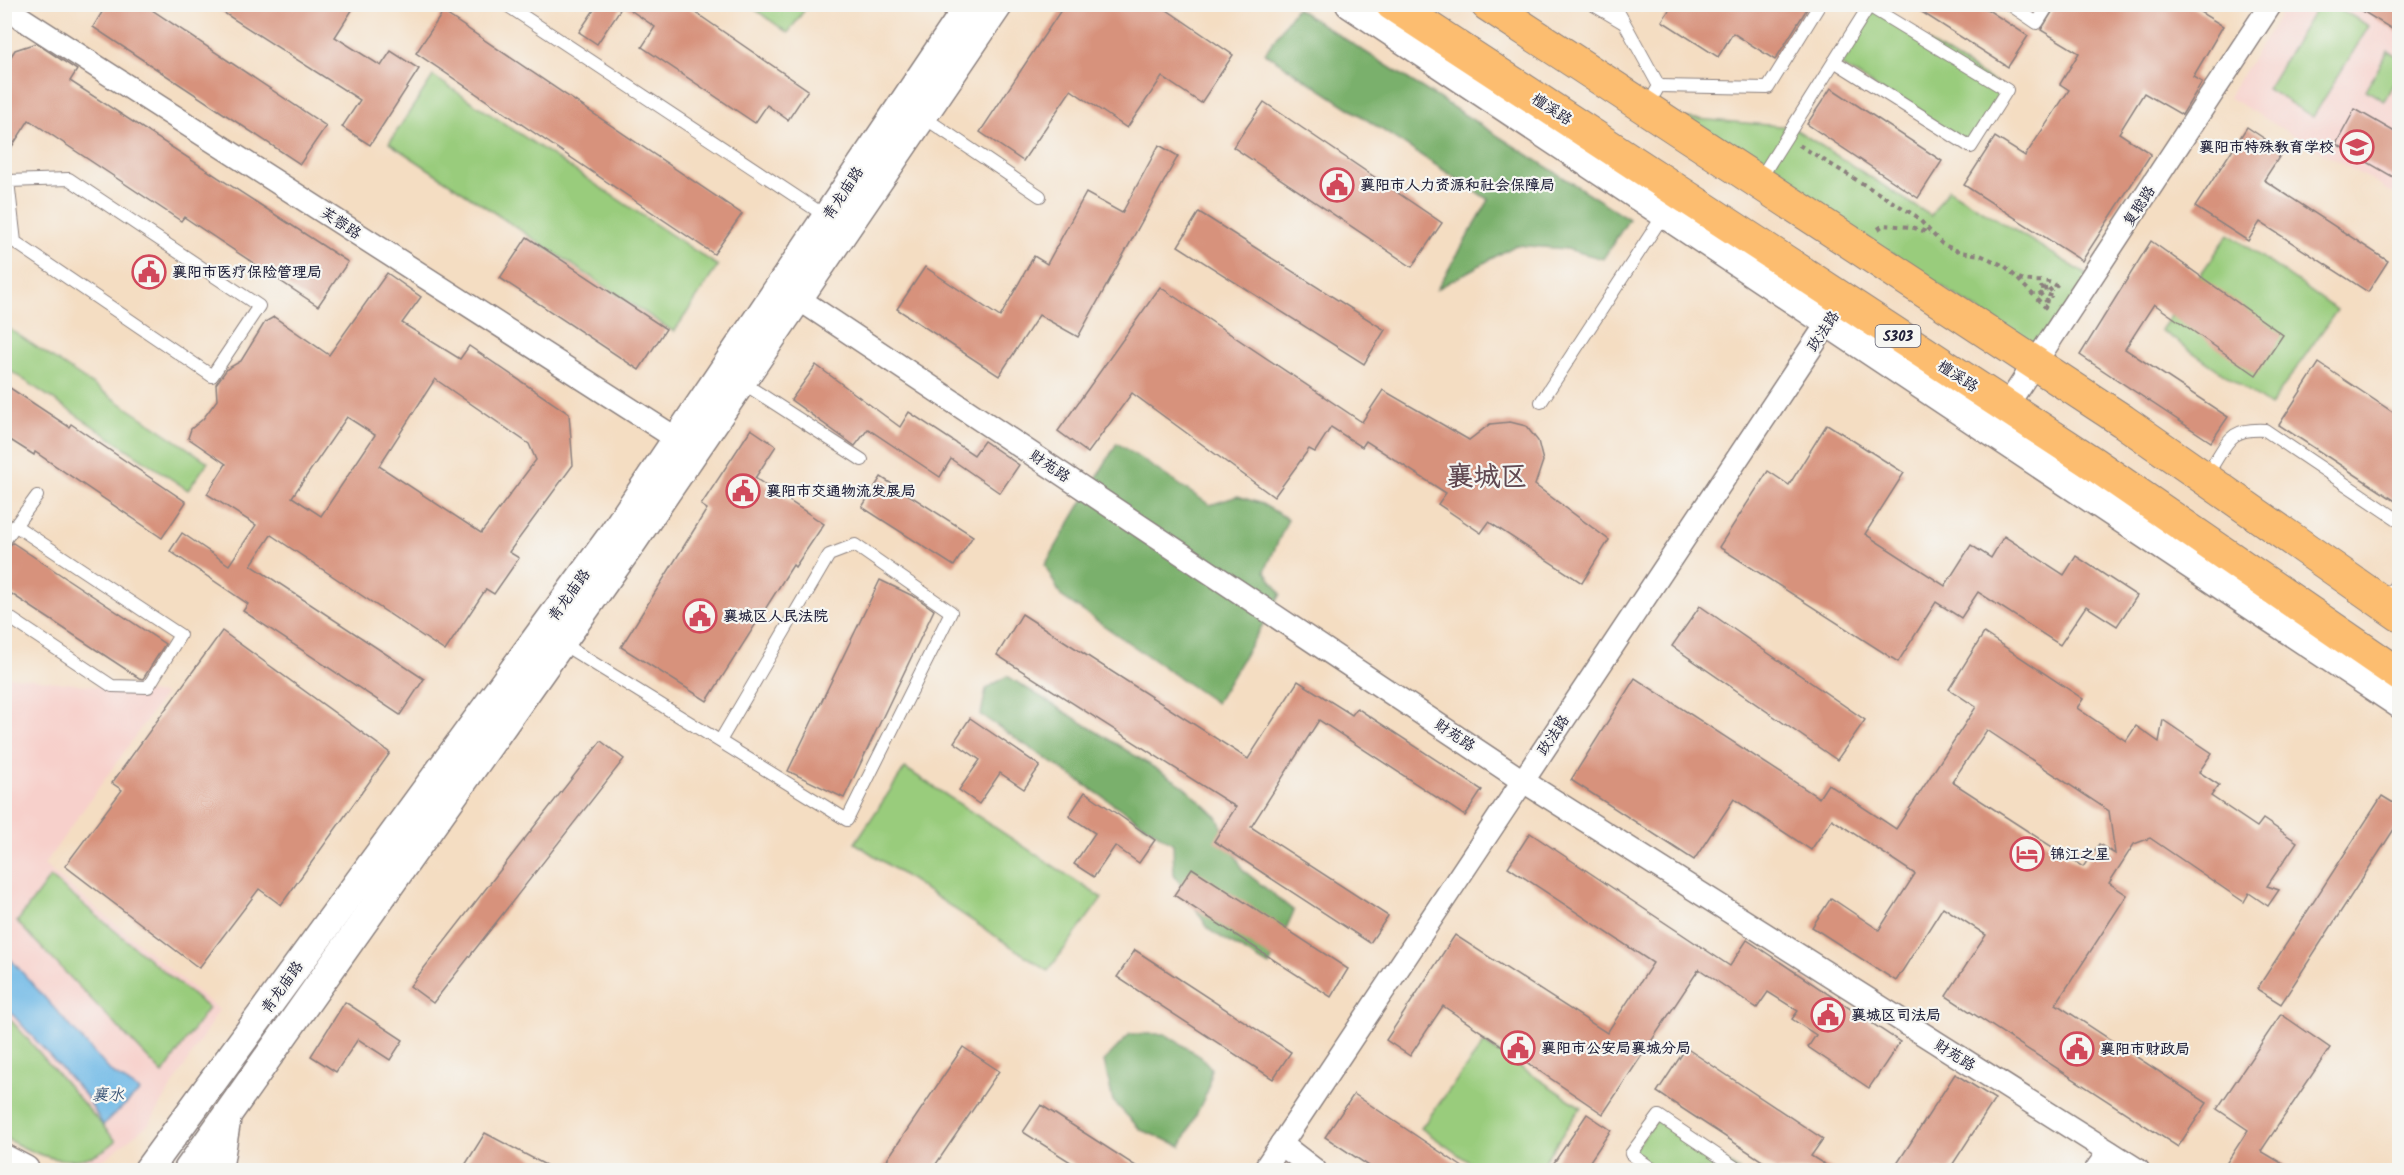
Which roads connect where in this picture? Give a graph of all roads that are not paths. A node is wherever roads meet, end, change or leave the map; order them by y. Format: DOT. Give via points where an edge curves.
graph roads {
  1 [pos="505,4"];
  2 [pos="970,4"];
  3 [pos="999,4"];
  4 [pos="1350,4"];
  5 [pos="1392,4"];
  6 [pos="1487,4"];
  7 [pos="1512,4"];
  8 [pos="1592,4"];
  9 [pos="1614,4"];
  10 [pos="1820,4"];
  11 [pos="2009,4"];
  12 [pos="2049,4"];
  13 [pos="2271,4"];
  14 [pos="8,9"];
  15 [pos="1624,23"];
  16 [pos="1834,61"];
  17 [pos="1653,97"];
  18 [pos="913,110"];
  19 [pos="1765,171"];
  20 [pos="6,180"];
  21 [pos="1040,196"];
  22 [pos="1664,214"];
  23 [pos="827,217"];
  24 [pos="789,293"];
  25 [pos="1835,312"];
  26 [pos="2039,358"];
  27 [pos="732,376"];
  28 [pos="1541,402"];
  29 [pos="2007,407"];
  30 [pos="677,439"];
  31 [pos="862,460"];
  32 [pos="2211,468"];
  33 [pos="37,496"];
  34 [pos="2400,521"];
  35 [pos="16,526"];
  36 [pos="4,541"];
  37 [pos="2397,596"];
  38 [pos="4,615"];
  39 [pos="552,637"];
  40 [pos="2400,675"];
  41 [pos="2400,704"];
  42 [pos="720,741"];
  43 [pos="1523,781"];
  44 [pos="228,1113"];
  45 [pos="182,1124"];
  46 [pos="1281,1144"];
  47 [pos="2109,1152"];
  48 [pos="4,1159"];
  49 [pos="25,1170"];
  50 [pos="127,1170"];
  51 [pos="148,1170"];
  52 [pos="188,1170"];
  53 [pos="218,1170"];
  54 [pos="1264,1170"];
  55 [pos="1315,1170"];
  56 [pos="1654,1170"];
  57 [pos="1739,1170"];
  58 [pos="2096,1170"];
  59 [pos="2138,1170"];
  1 -- 23 [label="lane"];
  2 -- 18 [label="street, 青龙庙路"];
  3 -- 18 [label="street, 青龙庙路"];
  4 -- 22 [label="street"];
  5 -- 25 [label="main road, 檀溪路 / S303"];
  6 -- 17 [label="main road"];
  7 -- 17 [label="street"];
  8 -- 15 [label="lane"];
  9 -- 15 [label="lane"];
  10 -- 17 [label="lane" via="1768,88"];
  11 -- 12 [label="lane" via="2037,23"];
  13 -- 26 [label="street, 复聪路"];
  14 -- 30 [label="street, 芙蓉路"];
  15 -- 17 [label="lane"];
  16 -- 16 [label="lane" via="1869,6 2007,90 1971,147"];
  16 -- 19 [label="lane"];
  17 -- 19 [label="street"];
  17 -- 26 [label="main road"];
  18 -- 21 [label="lane"];
  18 -- 23 [label="street, 青龙庙路"];
  18 -- 24 [label="street, 青龙庙路"];
  19 -- 26 [label="street"];
  20 -- 20 [label="lane" via="15,242 212,376 259,306 69,179"];
  22 -- 25 [label="street"];
  22 -- 28 [label="lane"];
  23 -- 24 [label="street, 青龙庙路"];
  24 -- 27 [label="street, 青龙庙路"];
  24 -- 43 [label="street, 财苑路"];
  25 -- 29 [label="main road, 檀溪路 / S303"];
  25 -- 41 [label="street"];
  25 -- 43 [label="street, 政法路"];
  26 -- 29 [label="street, 复聪路"];
  26 -- 32 [label="street"];
  26 -- 37 [label="main road" via="2132,428"];
  27 -- 30 [label="street, 青龙庙路"];
  27 -- 31 [label="lane"];
  27 -- 39 [label="street, 青龙庙路"];
  29 -- 40 [label="main road, 檀溪路 / S303"];
  30 -- 39 [label="street, 青龙庙路" via="610,538"];
  32 -- 34 [label="lane" via="2229,440 2243,429 2265,430"];
  32 -- 37 [label="street"];
  33 -- 35 [label="lane"];
  35 -- 36 [label="lane"];
  35 -- 38 [label="lane" via="180,635 148,687 112,686"];
  39 -- 42 [label="lane"];
  39 -- 44 [label="street, 青龙庙路"];
  39 -- 45 [label="street, 青龙庙路"];
  42 -- 42 [label="lane" via="847,820 951,612 855,545 829,555"];
  43 -- 46 [label="street, 政法路"];
  43 -- 47 [label="street, 财苑路"];
  44 -- 52 [label="street, 青龙庙路"];
  44 -- 53 [label="street"];
  45 -- 50 [label="street"];
  45 -- 51 [label="street, 青龙庙路"];
  46 -- 54 [label="street, 政法路"];
  46 -- 55 [label="street"];
  47 -- 58 [label="street"];
  47 -- 59 [label="street, 财苑路"];
  48 -- 49 [label="street"];
  56 -- 57 [label="lane" via="1631,1154 1659,1116"];
}
